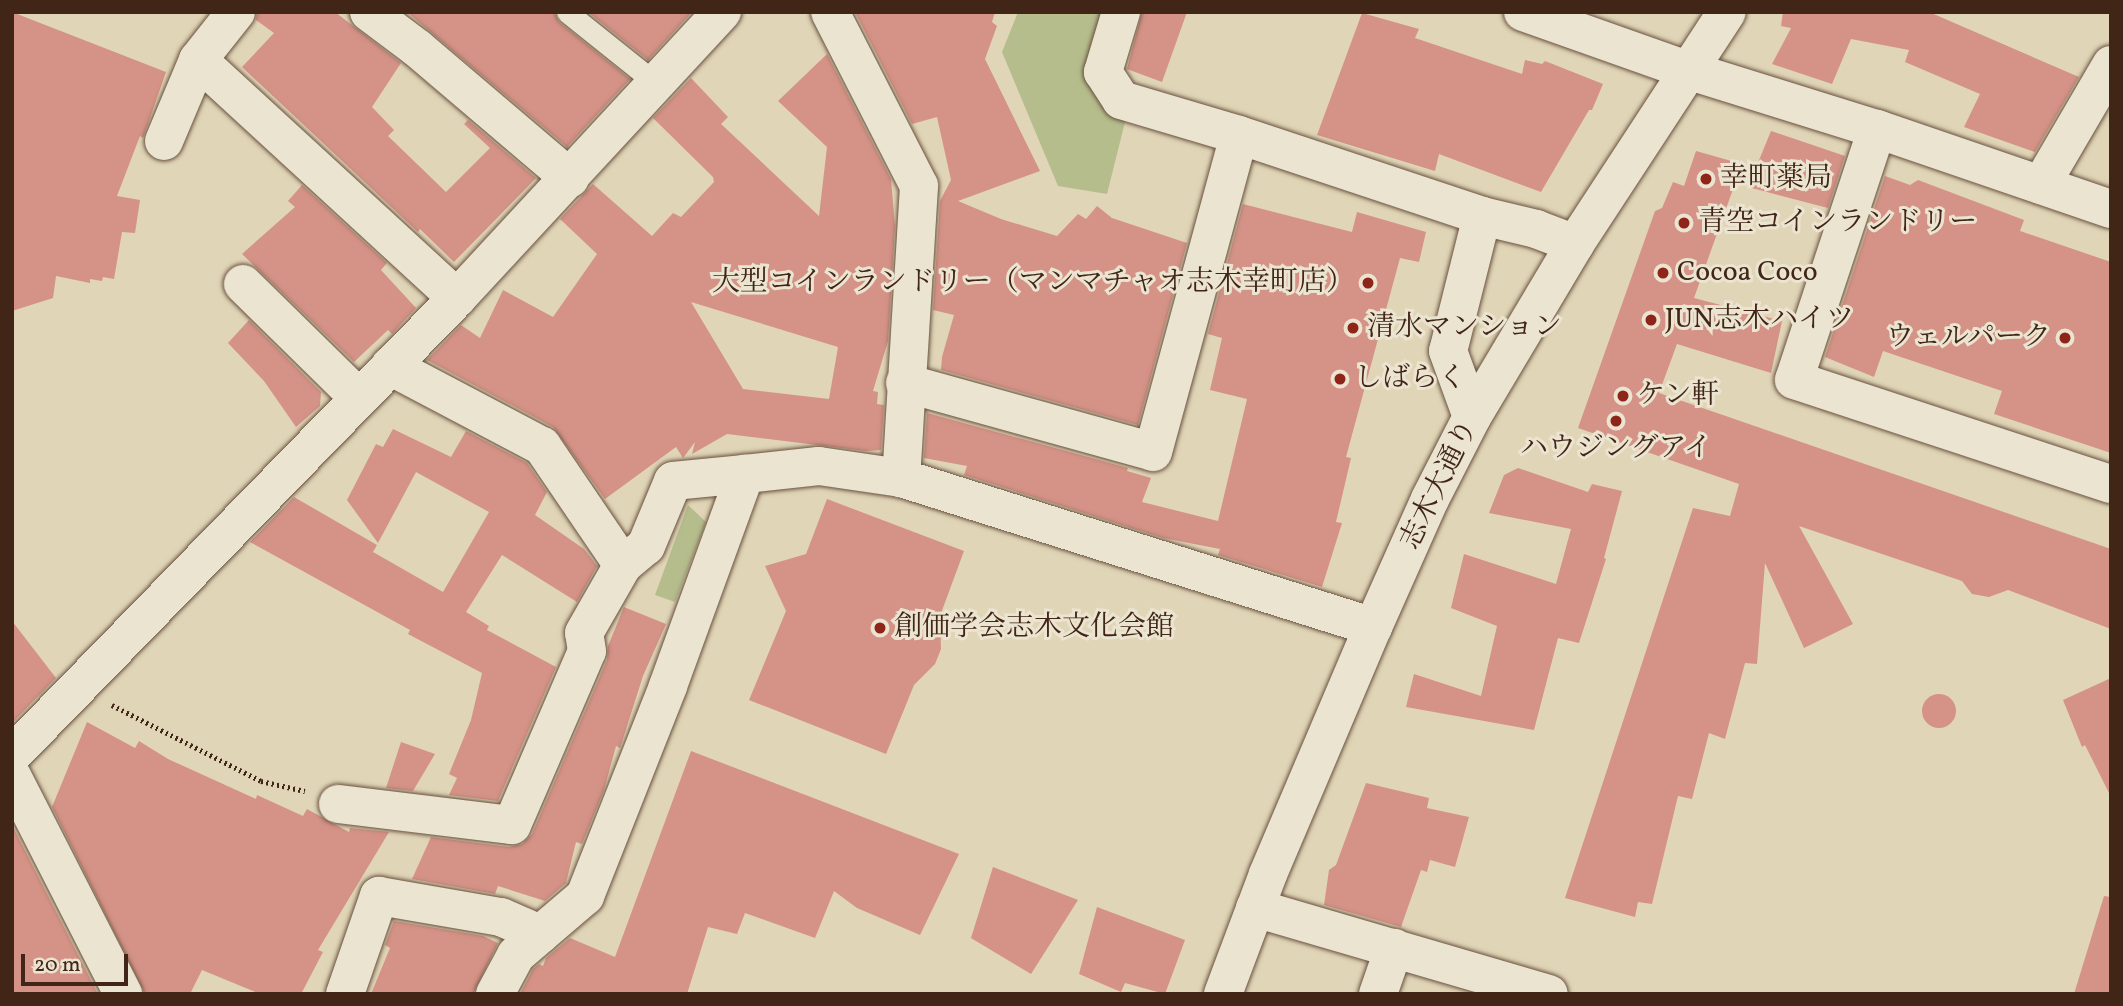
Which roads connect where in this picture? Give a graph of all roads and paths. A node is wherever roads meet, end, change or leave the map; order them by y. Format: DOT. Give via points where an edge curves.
graph roads {
  1 [pos="236,12"];
  2 [pos="369,12"];
  3 [pos="567,12"];
  4 [pos="722,12"];
  5 [pos="830,12"];
  6 [pos="1121,12"];
  7 [pos="1523,12"];
  8 [pos="1727,12"];
  9 [pos="198,60"];
  10 [pos="2111,65"];
  11 [pos="1687,70"];
  12 [pos="657,84"];
  13 [pos="1877,129"];
  14 [pos="1239,135"];
  15 [pos="164,141"];
  16 [pos="570,178"];
  17 [pos="2041,185"];
  18 [pos="2111,209"];
  19 [pos="1482,216"];
  20 [pos="1575,244"];
  21 [pos="243,284"];
  22 [pos="457,298"];
  23 [pos="390,366"];
  24 [pos="905,383"];
  25 [pos="359,398"];
  26 [pos="1472,417"];
  27 [pos="745,474"];
  28 [pos="901,478"];
  29 [pos="2111,484"];
  30 [pos="623,565"];
  31 [pos="1373,627"];
  32 [pos="81,688"];
  33 [pos="12,755"];
  34 [pos="12,776"];
  35 [pos="338,804"];
  36 [pos="1255,908"];
  37 [pos="540,934"];
  38 [pos="1394,948"];
  39 [pos="123,994"];
  40 [pos="345,994"];
  41 [pos="495,994"];
  42 [pos="1223,994"];
  43 [pos="1378,994"];
  44 [pos="1549,994"];
  1 -- 9 [label="street"];
  2 -- 16 [label="street"];
  3 -- 12 [label="lane"];
  4 -- 12 [label="street"];
  5 -- 24 [label="street" via="919,186"];
  6 -- 14 [label="street" via="1103,72 1121,100"];
  7 -- 11 [label="street"];
  8 -- 11 [label="street, 志木大通り"];
  9 -- 15 [label="street"];
  9 -- 22 [label="street"];
  10 -- 17 [label="street"];
  11 -- 13 [label="street"];
  11 -- 20 [label="street, 志木大通り"];
  12 -- 16 [label="street"];
  13 -- 17 [label="street"];
  13 -- 29 [label="street" via="1794,380"];
  14 -- 19 [label="street"];
  14 -- 24 [label="street" via="1153,452"];
  16 -- 22 [label="street"];
  17 -- 18 [label="street"];
  19 -- 20 [label="street"];
  19 -- 26 [label="street" via="1448,351"];
  20 -- 26 [label="street, 志木大通り"];
  21 -- 25 [label="street"];
  22 -- 23 [label="street"];
  23 -- 25 [label="street"];
  23 -- 30 [label="street" via="542,446"];
  24 -- 28 [label="street"];
  25 -- 32 [label="street"];
  26 -- 31 [label="street, 志木大通り"];
  27 -- 28 [label="street" via="820,466"];
  27 -- 30 [label="street" via="673,481 646,546"];
  27 -- 37 [label="street" via="668,686 584,896"];
  28 -- 31 [label="street"];
  30 -- 35 [label="street" via="584,634 587,651 512,825"];
  31 -- 36 [label="street, 志木大通り"];
  32 -- 33 [label="street"];
  32 -- 35 [label="path" via="261,780"];
  34 -- 39 [label="street"];
  36 -- 38 [label="street"];
  36 -- 42 [label="street, 志木大通り"];
  37 -- 40 [label="street" via="501,916 379,896"];
  37 -- 41 [label="street" via="516,955"];
  38 -- 43 [label="street"];
  38 -- 44 [label="street"];
}
